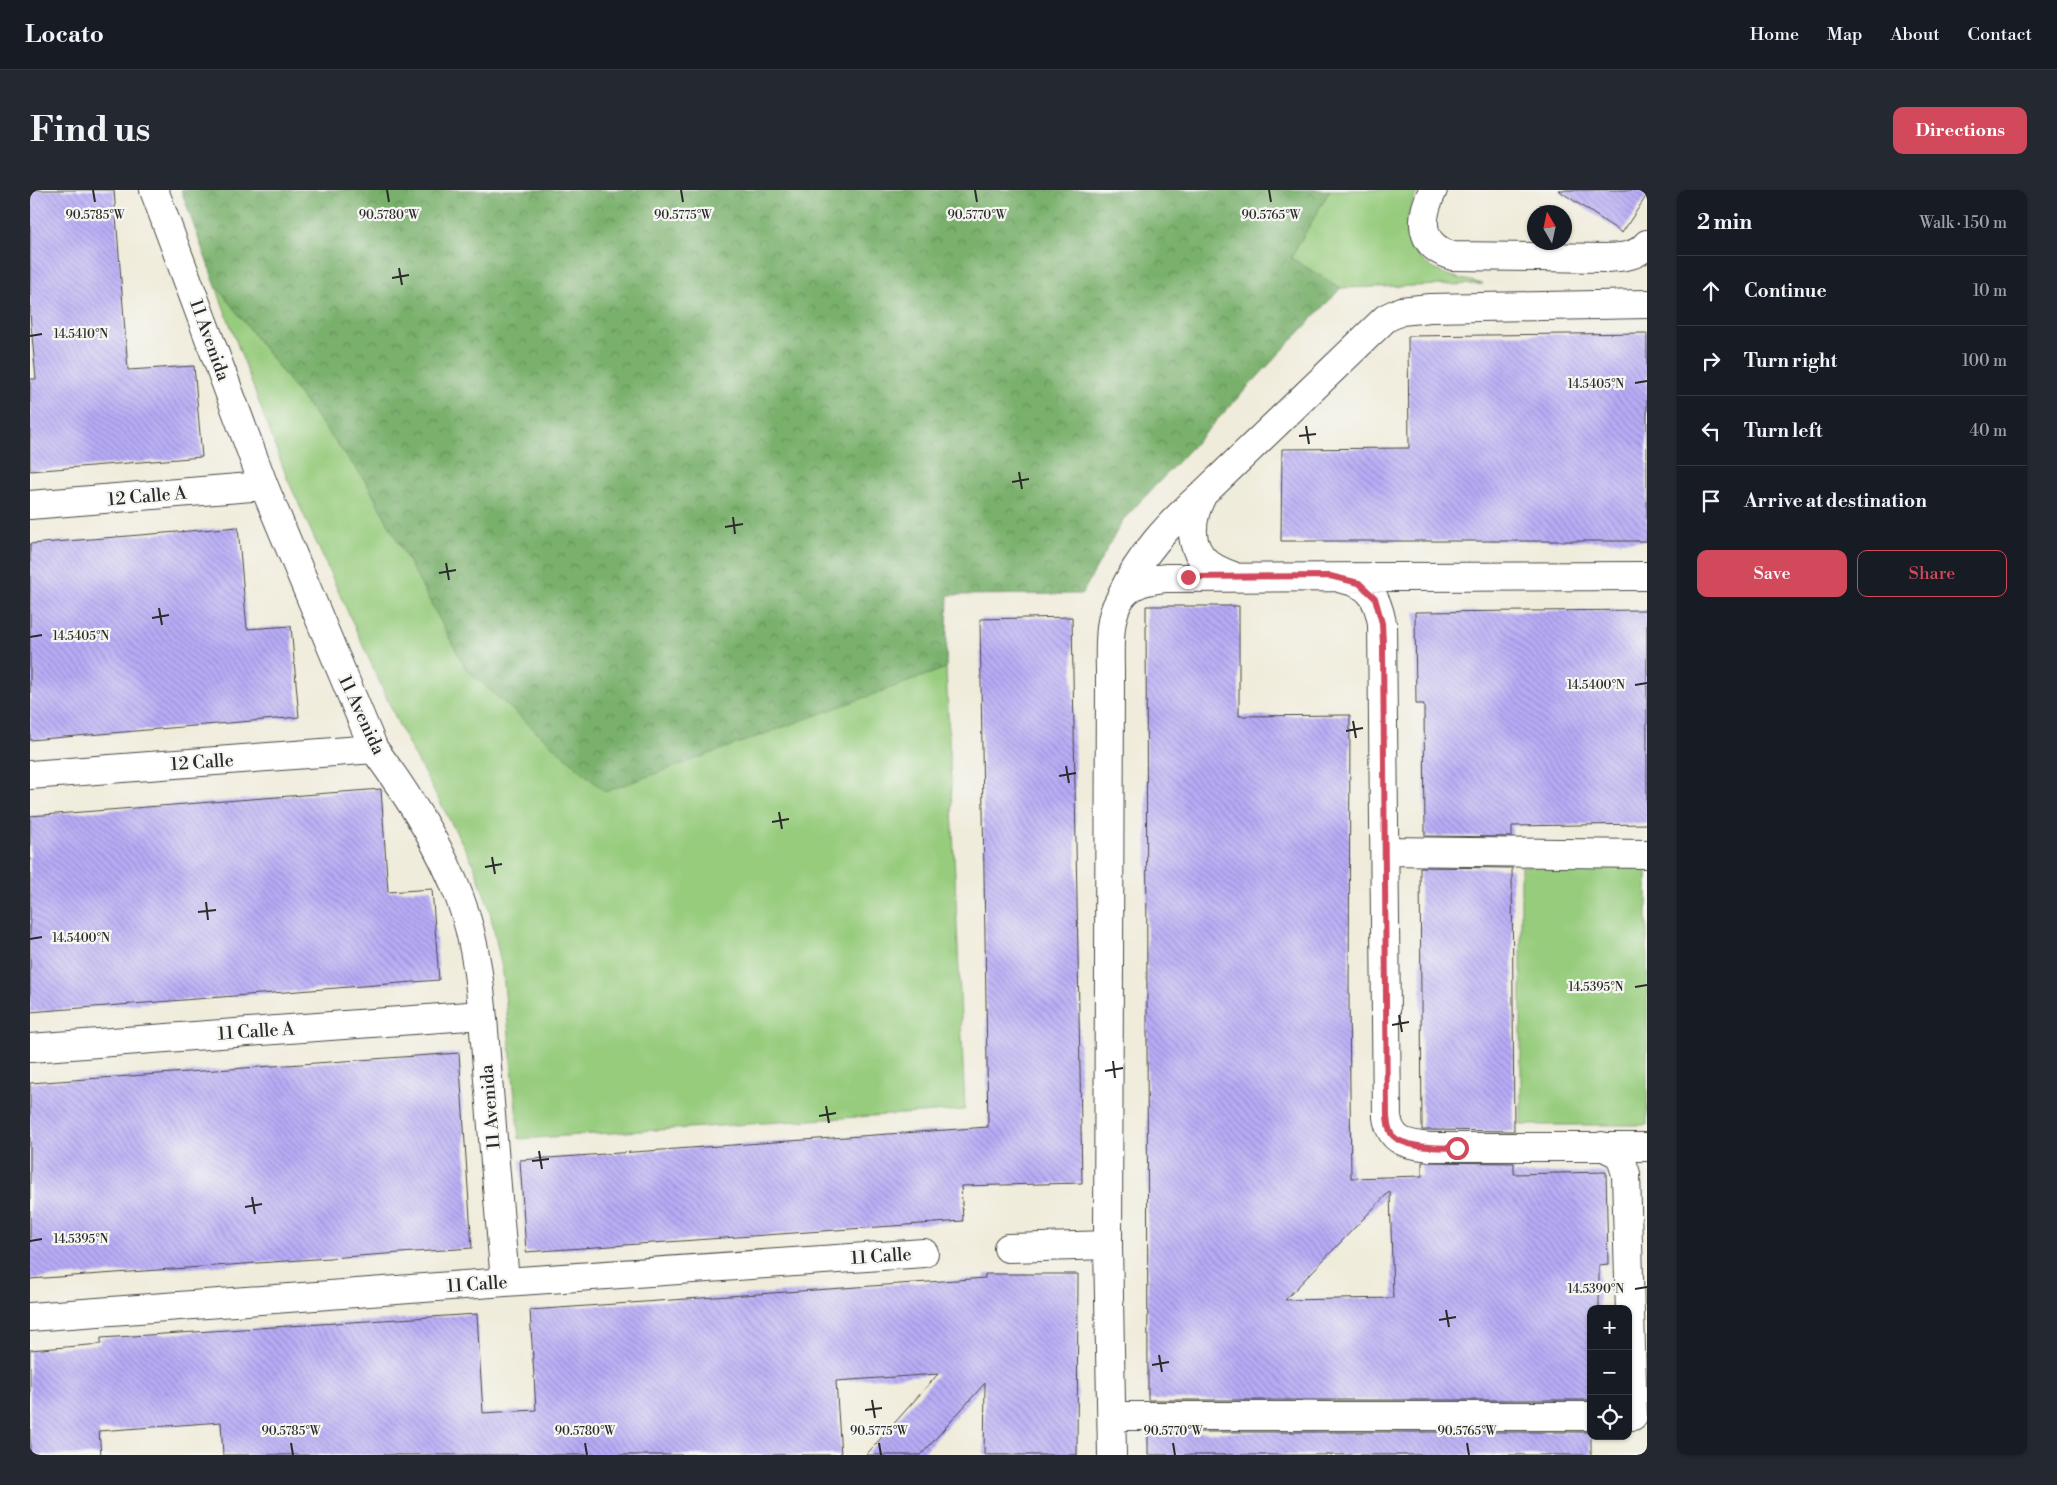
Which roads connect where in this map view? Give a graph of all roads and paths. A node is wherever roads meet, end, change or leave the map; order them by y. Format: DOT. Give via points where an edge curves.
graph roads {
  1 [pos="154,190"];
  2 [pos="1433,190"];
  3 [pos="1647,244"];
  4 [pos="1647,304"];
  5 [pos="264,486"];
  6 [pos="1203,494"];
  7 [pos="30,505"];
  8 [pos="1330,576"];
  9 [pos="1647,576"];
  10 [pos="1235,577"];
  11 [pos="1118,601"];
  12 [pos="374,749"];
  13 [pos="30,774"];
  14 [pos="1385,851"];
  15 [pos="1647,854"];
  16 [pos="482,1015"];
  17 [pos="30,1048"];
  18 [pos="1602,1146"];
  19 [pos="1647,1147"];
  20 [pos="1108,1245"];
  21 [pos="1008,1248"];
  22 [pos="924,1253"];
  23 [pos="505,1282"];
  24 [pos="30,1317"];
  25 [pos="1112,1416"];
  26 [pos="1587,1416"];
  27 [pos="1636,1416"];
  28 [pos="1112,1455"];
  1 -- 5 [label="street, 11 Avenida"];
  2 -- 3 [label="street" via="1426,204 1424,230 1429,243 1439,252 1452,256 1606,258 1637,253"];
  4 -- 6 [label="street" via="1430,308 1393,314 1381,321"];
  5 -- 7 [label="street, 12 Calle A"];
  5 -- 12 [label="street, 11 Avenida"];
  6 -- 10 [label="street" via="1194,518 1196,547 1208,564"];
  6 -- 11 [label="street" via="1151,547"];
  8 -- 9 [label="street"];
  8 -- 10 [label="street"];
  8 -- 14 [label="street" via="1359,583 1368,589 1375,598 1382,623"];
  10 -- 11 [label="street" via="1148,580 1126,590"];
  11 -- 20 [label="street" via="1110,649"];
  12 -- 13 [label="street, 12 Calle"];
  12 -- 16 [label="street, 11 Avenida" via="420,818 460,897 473,941"];
  14 -- 15 [label="street"];
  14 -- 18 [label="street" via="1387,1117 1393,1136 1413,1145 1430,1147"];
  16 -- 17 [label="street, 11 Calle A"];
  16 -- 23 [label="street, 11 Avenida"];
  18 -- 19 [label="street"];
  18 -- 27 [label="street" via="1620,1155 1626,1174"];
  20 -- 21 [label="street"];
  20 -- 25 [label="street"];
  22 -- 23 [label="street, 11 Calle"];
  23 -- 24 [label="street, 11 Calle"];
  25 -- 26 [label="street"];
  25 -- 28 [label="street"];
}
